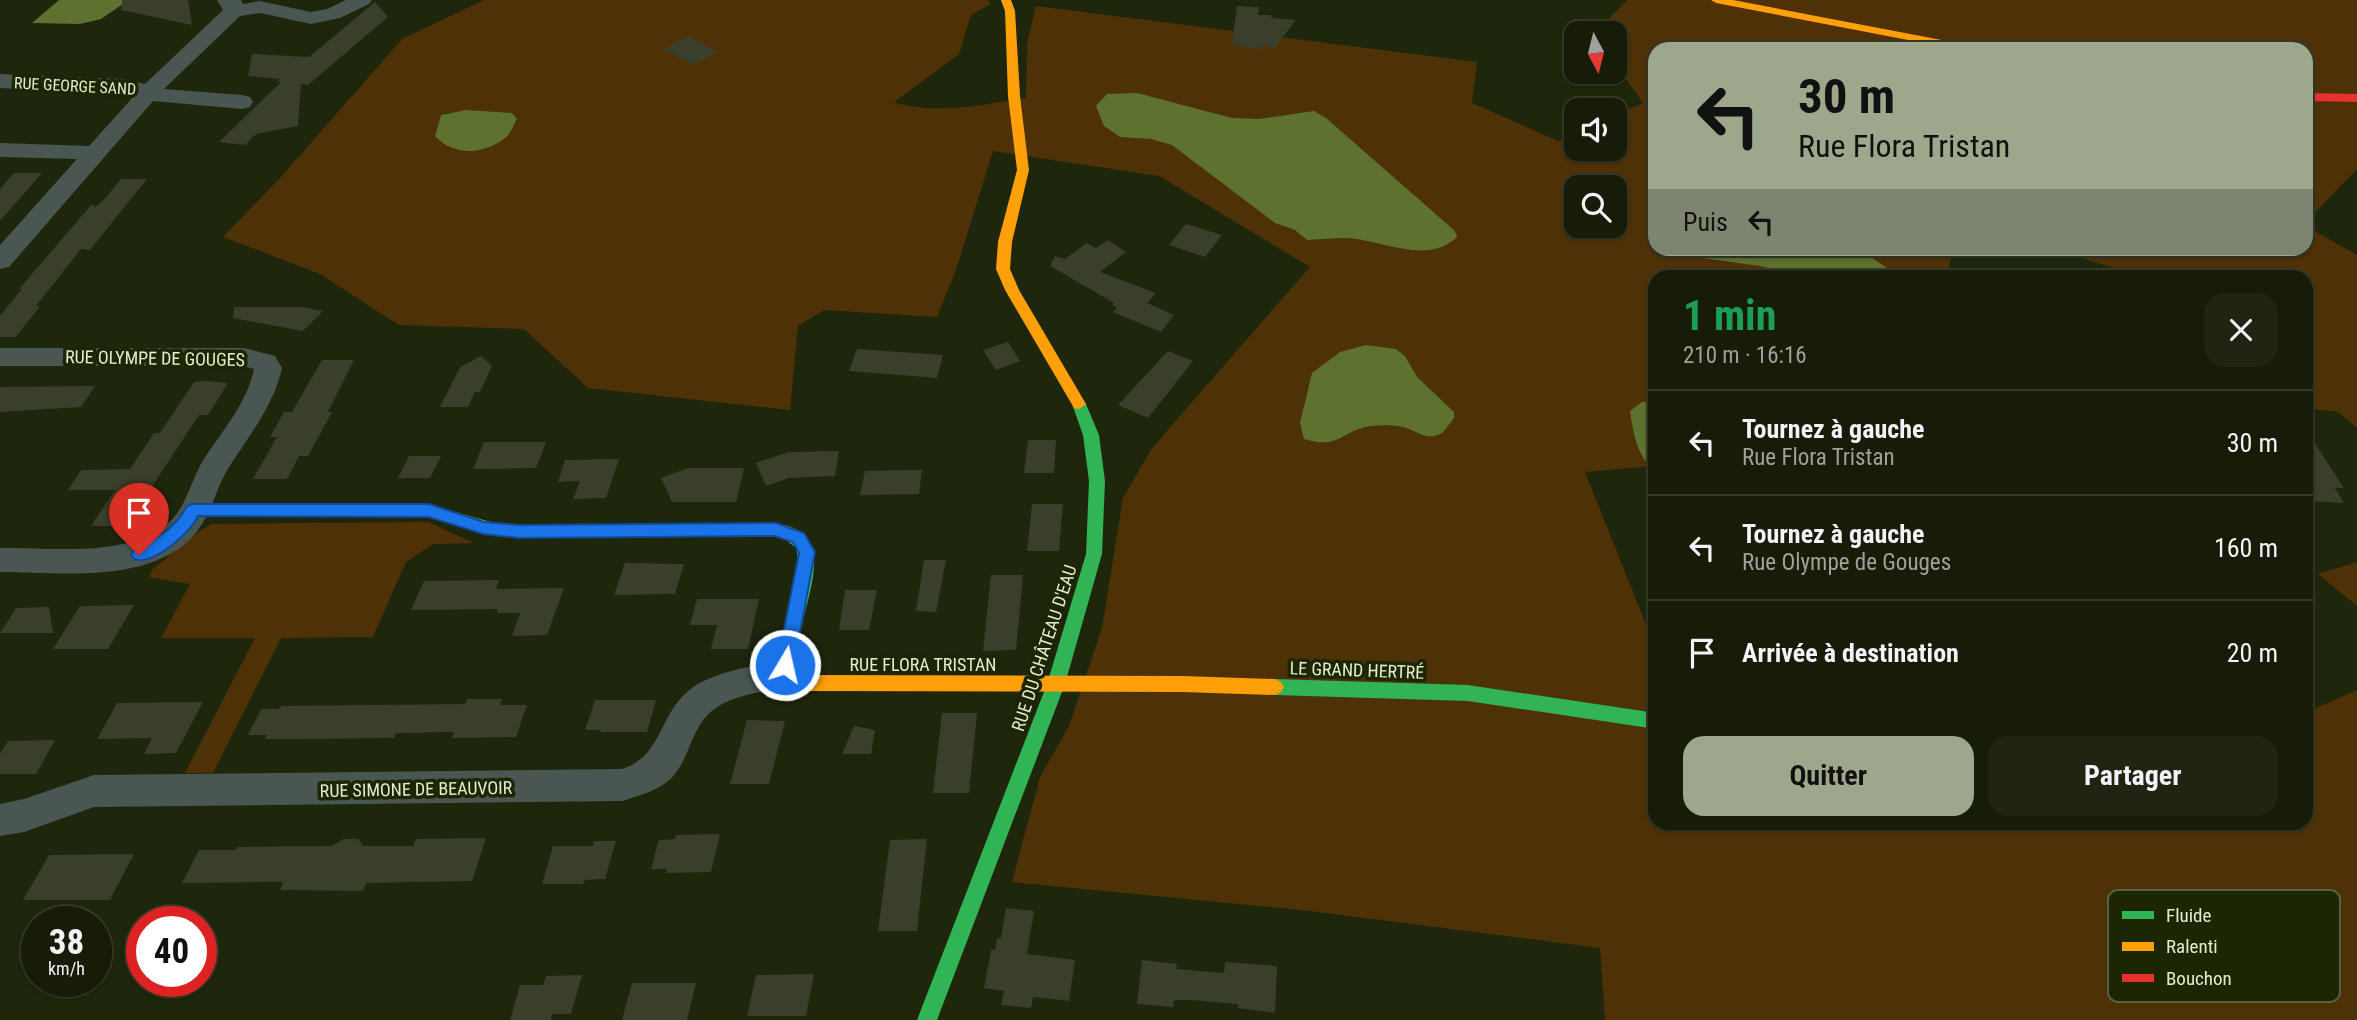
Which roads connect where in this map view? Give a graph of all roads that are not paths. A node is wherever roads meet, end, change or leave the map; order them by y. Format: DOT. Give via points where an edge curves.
graph roads {
  1 [pos="362,0"];
  2 [pos="1006,0"];
  3 [pos="1716,0"];
  4 [pos="231,5"];
  5 [pos="1936,42"];
  6 [pos="0,81"];
  7 [pos="150,91"];
  8 [pos="2313,97"];
  9 [pos="2357,98"];
  10 [pos="242,102"];
  11 [pos="0,150"];
  12 [pos="95,153"];
  13 [pos="0,261"];
  14 [pos="0,357"];
  15 [pos="192,510"];
  16 [pos="0,560"];
  17 [pos="788,672"];
  18 [pos="1056,684"];
  19 [pos="1648,720"];
  20 [pos="0,820"];
  21 [pos="926,1020"];
  1 -- 4 [label="street" via="333,14 311,18"];
  2 -- 18 [label="street, RUE DU CHÂTEAU D'EAU" via="1023,170 1003,269 1074,392 1091,435 1097,481 1094,554"];
  3 -- 5 [label="street"];
  4 -- 7 [label="street"];
  6 -- 7 [label="street, RUE GEORGE SAND"];
  7 -- 10 [label="street, RUE GEORGE SAND" via="163,97"];
  7 -- 12 [label="street"];
  8 -- 9 [label="street"];
  11 -- 12 [label="street"];
  12 -- 13 [label="street"];
  14 -- 15 [label="street, RUE OLYMPE DE GOUGES" via="244,358 265,363 268,375 260,392"];
  15 -- 16 [label="street, RUE OLYMPE DE GOUGES" via="174,535 139,555"];
  15 -- 17 [label="street" via="429,510 498,531 788,532 799,538 807,552 786,654"];
  17 -- 18 [label="street, RUE FLORA TRISTAN" via="804,683"];
  17 -- 20 [label="street, RUE SIMONE DE BEAUVOIR" via="702,699 690,710 663,765 651,776 622,785 94,791 63,797 23,817"];
  18 -- 19 [label="street, LE GRAND HERTRÉ" via="1468,693"];
  18 -- 21 [label="street, RUE DU CHÂTEAU D'EAU"];
}
